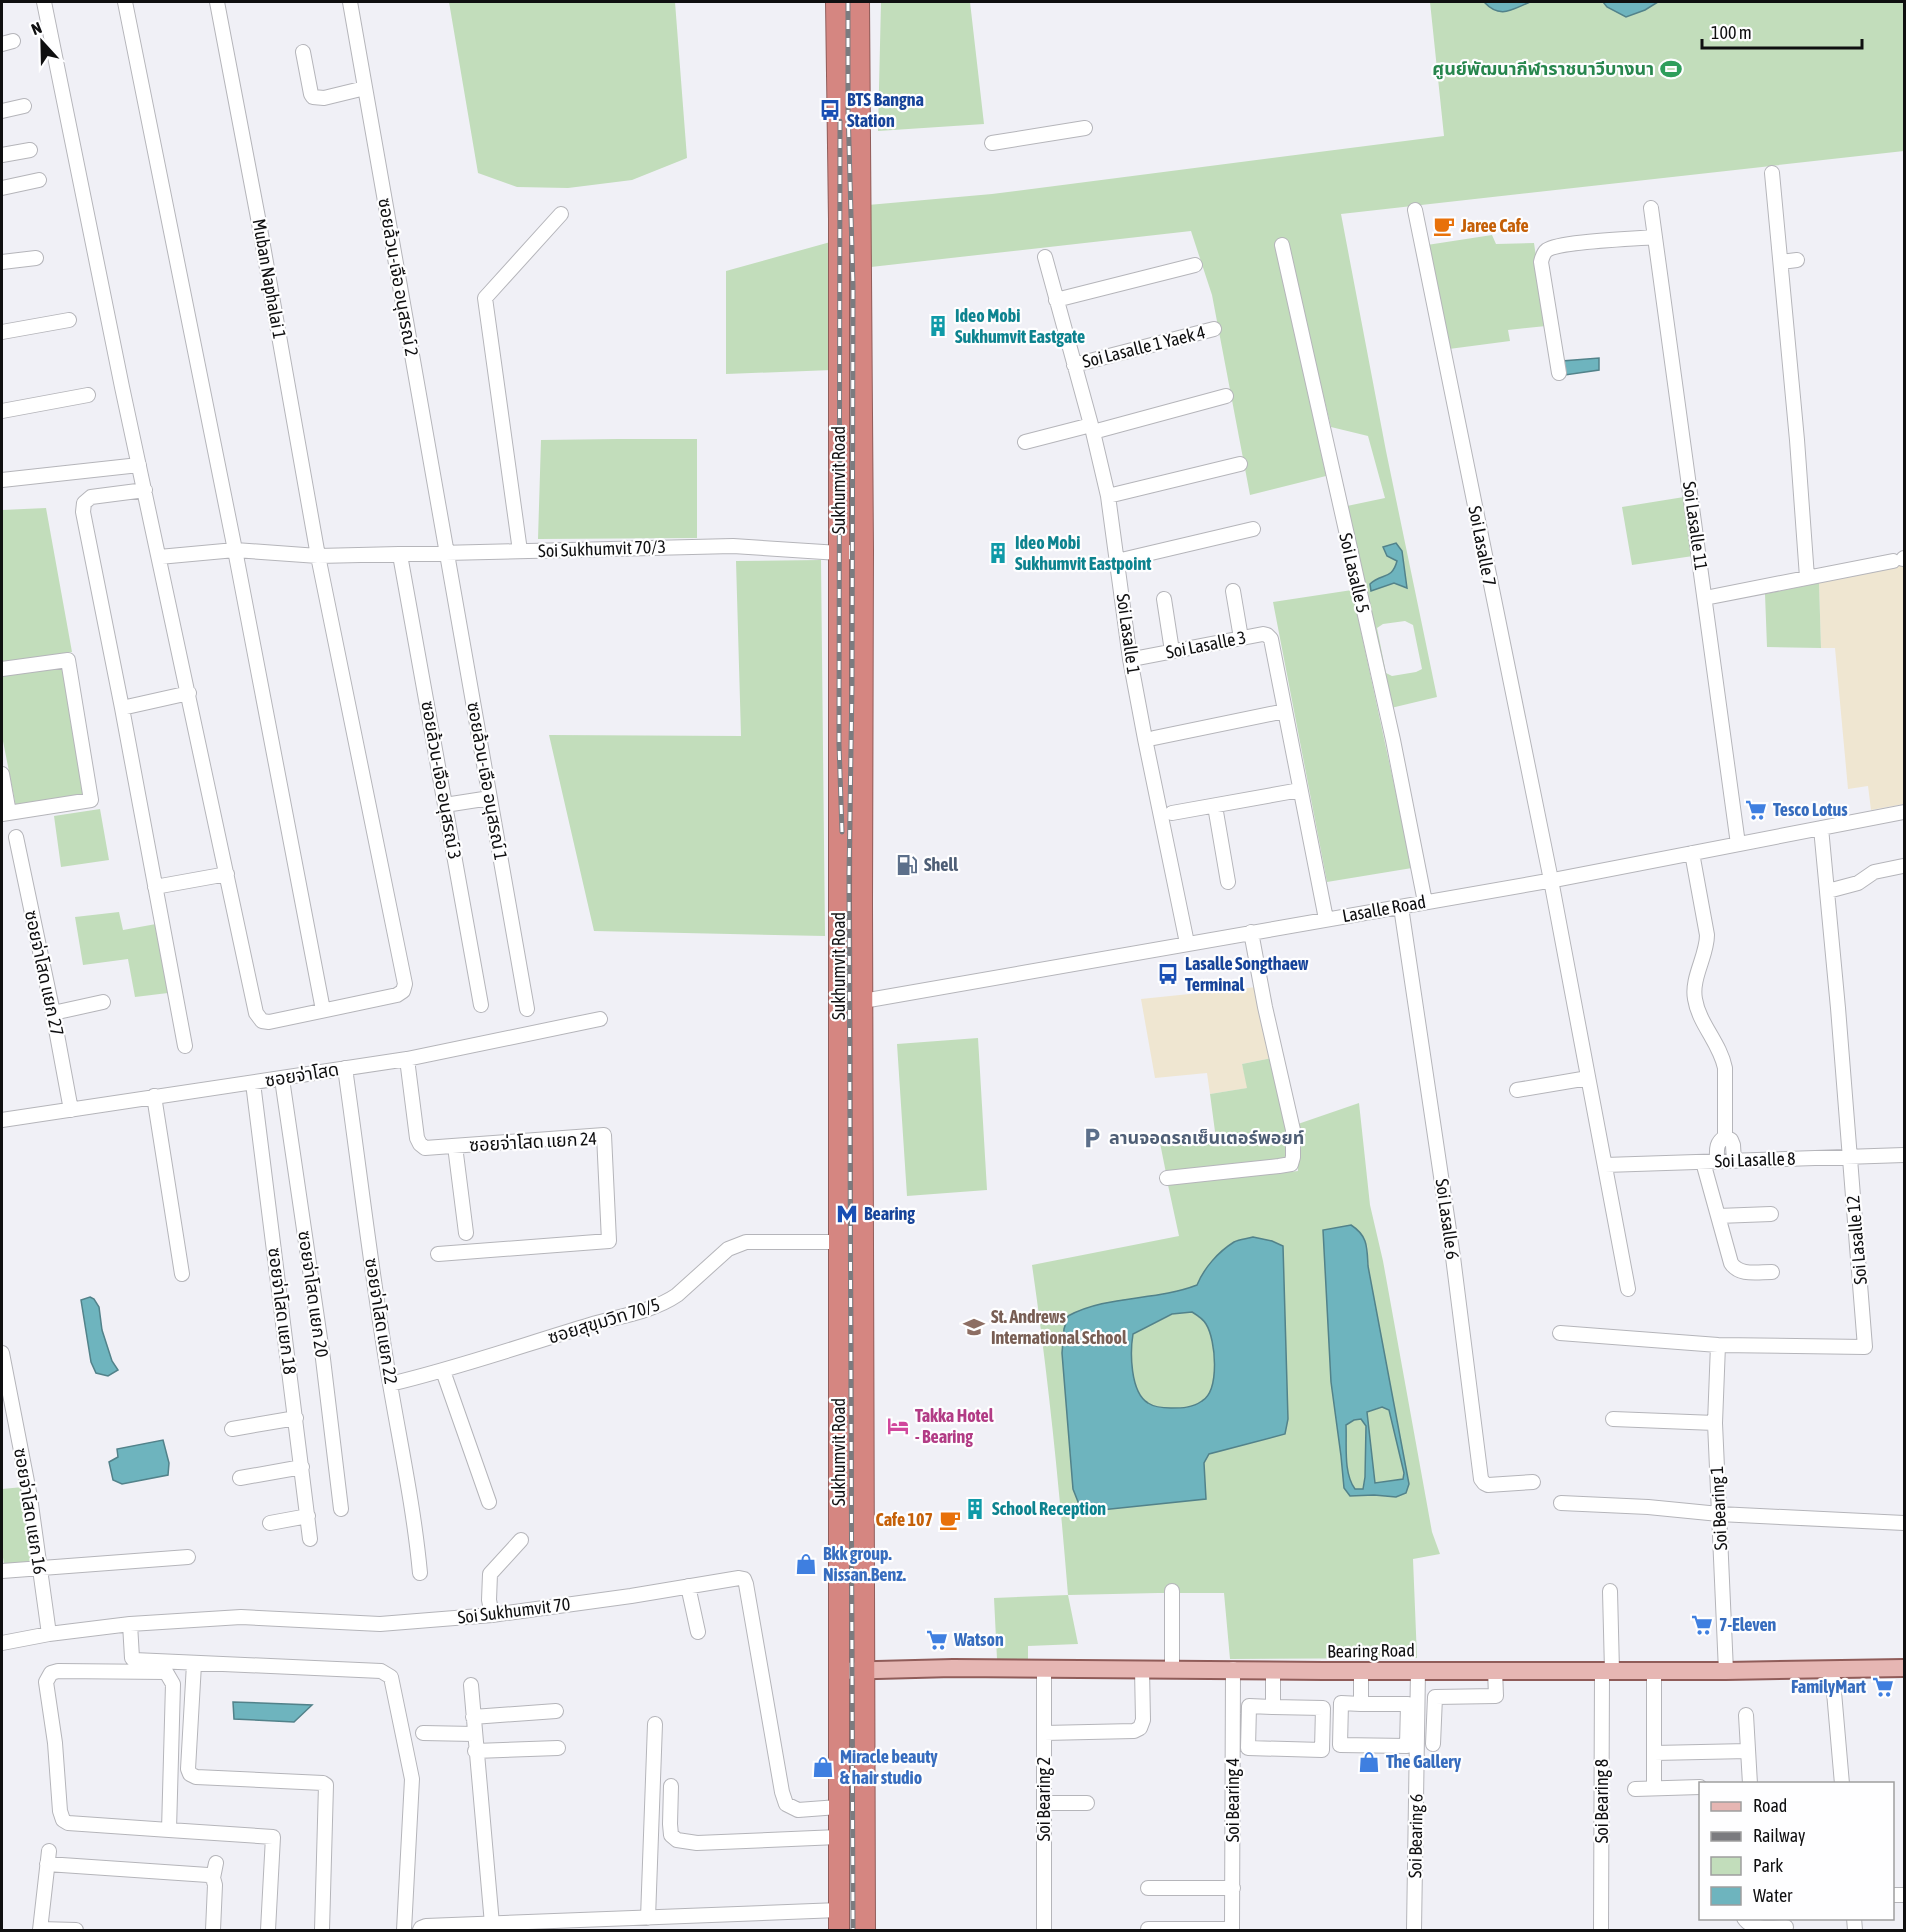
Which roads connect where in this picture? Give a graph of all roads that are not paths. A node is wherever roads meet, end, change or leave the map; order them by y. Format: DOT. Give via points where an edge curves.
graph roads {
  1 [pos="44,2"];
  2 [pos="125,2"];
  3 [pos="217,2"];
  4 [pos="350,2"];
  5 [pos="836,2"];
  6 [pos="859,2"];
  7 [pos="303,52"];
  8 [pos="365,88"];
  9 [pos="24,106"];
  10 [pos="2,111"];
  11 [pos="1085,128"];
  12 [pos="992,143"];
  13 [pos="30,150"];
  14 [pos="2,155"];
  15 [pos="1772,173"];
  16 [pos="39,180"];
  17 [pos="2,188"];
  18 [pos="1651,208"];
  19 [pos="1416,210"];
  20 [pos="561,214"];
  21 [pos="1655,237"];
  22 [pos="1282,245"];
  23 [pos="1045,257"];
  24 [pos="36,258"];
  25 [pos="1797,260"];
  26 [pos="2,262"];
  27 [pos="1781,262"];
  28 [pos="1195,265"];
  29 [pos="1056,300"];
  30 [pos="69,320"];
  31 [pos="1214,329"];
  32 [pos="2,332"];
  33 [pos="1074,365"];
  34 [pos="1559,373"];
  35 [pos="88,395"];
  36 [pos="1226,396"];
  37 [pos="2,411"];
  38 [pos="1092,429"];
  39 [pos="1024,442"];
  40 [pos="1240,464"];
  41 [pos="139,465"];
  42 [pos="2,480"];
  43 [pos="145,490"];
  44 [pos="1108,496"];
  45 [pos="1253,529"];
  46 [pos="235,550"];
  47 [pos="520,551"];
  48 [pos="863,551"];
  49 [pos="447,553"];
  50 [pos="839,553"];
  51 [pos="400,555"];
  52 [pos="318,556"];
  53 [pos="159,557"];
  54 [pos="1900,559"];
  55 [pos="1117,561"];
  56 [pos="1807,577"];
  57 [pos="1233,591"];
  58 [pos="1705,598"];
  59 [pos="1164,599"];
  60 [pos="1241,638"];
  61 [pos="1172,651"];
  62 [pos="1138,658"];
  63 [pos="2,669"];
  64 [pos="189,693"];
  65 [pos="122,708"];
  66 [pos="1285,711"];
  67 [pos="1154,738"];
  68 [pos="2,774"];
  69 [pos="1300,790"];
  70 [pos="490,798"];
  71 [pos="445,805"];
  72 [pos="1215,806"];
  73 [pos="1905,812"];
  74 [pos="1172,813"];
  75 [pos="5,814"];
  76 [pos="1821,828"];
  77 [pos="16,837"];
  78 [pos="1738,844"];
  79 [pos="1692,853"];
  80 [pos="1903,866"];
  81 [pos="227,874"];
  82 [pos="1551,880"];
  83 [pos="1228,882"];
  84 [pos="155,887"];
  85 [pos="1828,891"];
  86 [pos="1425,902"];
  87 [pos="1401,907"];
  88 [pos="1326,919"];
  89 [pos="1251,932"];
  90 [pos="1187,943"];
  91 [pos="862,1001"];
  92 [pos="103,1002"];
  93 [pos="481,1005"];
  94 [pos="839,1005"];
  95 [pos="527,1009"];
  96 [pos="323,1010"];
  97 [pos="53,1013"];
  98 [pos="600,1019"];
  99 [pos="185,1046"];
  100 [pos="407,1059"];
  101 [pos="345,1068"];
  102 [pos="1588,1078"];
  103 [pos="282,1079"];
  104 [pos="253,1083"];
  105 [pos="1517,1090"];
  106 [pos="154,1096"];
  107 [pos="70,1110"];
  108 [pos="2,1120"];
  109 [pos="1725,1137"];
  110 [pos="455,1146"];
  111 [pos="1905,1155"];
  112 [pos="1850,1158"];
  113 [pos="1734,1161"];
  114 [pos="1710,1162"];
  115 [pos="1605,1165"];
  116 [pos="1167,1178"];
  117 [pos="1771,1214"];
  118 [pos="1718,1216"];
  119 [pos="466,1233"];
  120 [pos="840,1242"];
  121 [pos="438,1254"];
  122 [pos="1772,1272"];
  123 [pos="182,1274"];
  124 [pos="1628,1289"];
  125 [pos="1560,1333"];
  126 [pos="1718,1345"];
  127 [pos="2,1353"];
  128 [pos="443,1371"];
  129 [pos="390,1384"];
  130 [pos="296,1418"];
  131 [pos="1613,1419"];
  132 [pos="1715,1423"];
  133 [pos="232,1429"];
  134 [pos="302,1467"];
  135 [pos="240,1478"];
  136 [pos="1533,1482"];
  137 [pos="489,1502"];
  138 [pos="1561,1503"];
  139 [pos="341,1509"];
  140 [pos="1719,1514"];
  141 [pos="308,1516"];
  142 [pos="270,1523"];
  143 [pos="1905,1523"];
  144 [pos="310,1539"];
  145 [pos="521,1540"];
  146 [pos="188,1557"];
  147 [pos="39,1570"];
  148 [pos="2,1571"];
  149 [pos="420,1573"];
  150 [pos="688,1587"];
  151 [pos="1172,1591"];
  152 [pos="1610,1592"];
  153 [pos="492,1615"];
  154 [pos="130,1624"];
  155 [pos="698,1632"];
  156 [pos="49,1634"];
  157 [pos="2,1642"];
  158 [pos="194,1664"];
  159 [pos="1044,1668"];
  160 [pos="1905,1668"];
  161 [pos="1142,1669"];
  162 [pos="1172,1669"];
  163 [pos="1233,1669"];
  164 [pos="1832,1669"];
  165 [pos="865,1670"];
  166 [pos="1273,1670"];
  167 [pos="1361,1670"];
  168 [pos="1418,1670"];
  169 [pos="1495,1670"];
  170 [pos="839,1671"];
  171 [pos="1607,1671"];
  172 [pos="1654,1671"];
  173 [pos="1726,1671"];
  174 [pos="471,1685"];
  175 [pos="1361,1704"];
  176 [pos="1273,1707"];
  177 [pos="556,1711"];
  178 [pos="1746,1715"];
  179 [pos="473,1717"];
  180 [pos="655,1724"];
  181 [pos="423,1733"];
  182 [pos="1044,1733"];
  183 [pos="474,1734"];
  184 [pos="1433,1744"];
  185 [pos="558,1748"];
  186 [pos="476,1751"];
  187 [pos="1749,1751"];
  188 [pos="1654,1753"];
  189 [pos="1750,1782"];
  190 [pos="1842,1782"];
  191 [pos="671,1786"];
  192 [pos="1699,1787"];
  193 [pos="1654,1788"];
  194 [pos="1635,1789"];
  195 [pos="1044,1803"];
  196 [pos="1088,1803"];
  197 [pos="838,1807"];
  198 [pos="169,1830"];
  199 [pos="838,1837"];
  200 [pos="216,1863"];
  201 [pos="213,1878"];
  202 [pos="1148,1888"];
  203 [pos="1233,1888"];
  204 [pos="839,1910"];
  205 [pos="648,1918"];
  206 [pos="1745,1920"];
  207 [pos="492,1924"];
  208 [pos="1786,1927"];
  209 [pos="1148,1929"];
  210 [pos="40,1930"];
  211 [pos="76,1930"];
  212 [pos="213,1930"];
  213 [pos="268,1930"];
  214 [pos="322,1930"];
  215 [pos="404,1930"];
  216 [pos="420,1930"];
  217 [pos="839,1930"];
  218 [pos="865,1930"];
  219 [pos="1044,1930"];
  220 [pos="1232,1930"];
  221 [pos="1414,1930"];
  222 [pos="1601,1930"];
  1 -- 41 [label="street"];
  2 -- 46 [label="street"];
  3 -- 52 [label="street, Muban Naphalai 1"];
  4 -- 8 [label="street, ซอยล้วน-เจือ อนุสรณ์ 2"];
  5 -- 50 [label="highway, Sukhumvit Road"];
  6 -- 48 [label="highway, Sukhumvit Road"];
  7 -- 8 [label="street" via="314,97"];
  8 -- 49 [label="street, ซอยล้วน-เจือ อนุสรณ์ 2"];
  9 -- 10 [label="street"];
  11 -- 12 [label="street"];
  13 -- 14 [label="street"];
  15 -- 27 [label="street"];
  16 -- 17 [label="street"];
  18 -- 21 [label="street, Soi Lasalle 11"];
  19 -- 82 [label="street, Soi Lasalle 7"];
  20 -- 47 [label="street" via="485,298"];
  21 -- 34 [label="street" via="1564,245 1544,254 1541,262"];
  21 -- 58 [label="street, Soi Lasalle 11"];
  22 -- 86 [label="street, Soi Lasalle 5" via="1393,740"];
  23 -- 29 [label="street, Soi Lasalle 1"];
  24 -- 26 [label="street"];
  25 -- 27 [label="street"];
  27 -- 56 [label="street"];
  28 -- 29 [label="street"];
  29 -- 33 [label="street, Soi Lasalle 1"];
  30 -- 32 [label="street"];
  31 -- 33 [label="street, Soi Lasalle 1 Yaek 4"];
  33 -- 38 [label="street, Soi Lasalle 1"];
  35 -- 37 [label="street"];
  36 -- 38 [label="street"];
  38 -- 39 [label="street"];
  38 -- 44 [label="street, Soi Lasalle 1"];
  40 -- 44 [label="street"];
  41 -- 42 [label="street"];
  41 -- 43 [label="street"];
  43 -- 53 [label="street"];
  43 -- 65 [label="street" via="91,497 84,503 83,512"];
  44 -- 55 [label="street, Soi Lasalle 1"];
  45 -- 55 [label="street"];
  46 -- 52 [label="street, Soi Sukhumvit 70/3"];
  46 -- 53 [label="street, Soi Sukhumvit 70/3"];
  46 -- 96 [label="street"];
  47 -- 49 [label="street, Soi Sukhumvit 70/3"];
  47 -- 50 [label="street, Soi Sukhumvit 70/3" via="733,546"];
  48 -- 50 [label="street, Soi Sukhumvit 70/3"];
  48 -- 91 [label="highway, Sukhumvit Road"];
  49 -- 51 [label="street, Soi Sukhumvit 70/3"];
  49 -- 70 [label="street, ซอยล้วน-เจือ อนุสรณ์ 1"];
  50 -- 94 [label="highway, Sukhumvit Road"];
  51 -- 52 [label="street, Soi Sukhumvit 70/3"];
  51 -- 71 [label="street, ซอยล้วน-เจือ อนุสรณ์ 3"];
  52 -- 96 [label="street, Muban Naphalai 1" via="405,984 397,995"];
  53 -- 64 [label="street"];
  54 -- 56 [label="street"];
  55 -- 90 [label="street, Soi Lasalle 1" via="1144,739"];
  56 -- 58 [label="street"];
  57 -- 60 [label="street"];
  58 -- 78 [label="street, Soi Lasalle 11"];
  59 -- 61 [label="street"];
  60 -- 61 [label="street, Soi Lasalle 3"];
  60 -- 66 [label="street, Soi Lasalle 3" via="1268,635"];
  61 -- 62 [label="street, Soi Lasalle 3"];
  63 -- 75 [label="street" via="68,660 91,800"];
  64 -- 65 [label="street"];
  64 -- 81 [label="street"];
  65 -- 84 [label="street"];
  66 -- 67 [label="street"];
  66 -- 69 [label="street, Soi Lasalle 3"];
  68 -- 75 [label="street"];
  69 -- 72 [label="street"];
  69 -- 88 [label="street, Soi Lasalle 3"];
  70 -- 71 [label="street"];
  70 -- 95 [label="street, ซอยล้วน-เจือ อนุสรณ์ 1"];
  71 -- 93 [label="street, ซอยล้วน-เจือ อนุสรณ์ 3"];
  72 -- 74 [label="street"];
  72 -- 83 [label="street"];
  73 -- 76 [label="street, Lasalle Road"];
  76 -- 78 [label="street, Lasalle Road"];
  76 -- 85 [label="street, Soi Lasalle 12"];
  77 -- 97 [label="street, ซอยจ่าโสด แยก 27"];
  78 -- 79 [label="street, Lasalle Road"];
  79 -- 82 [label="street, Lasalle Road"];
  79 -- 109 [label="street" via="1707,941 1695,998 1723,1057"];
  80 -- 85 [label="street" via="1874,872 1858,883"];
  81 -- 84 [label="street"];
  81 -- 96 [label="street, Muban Naphalai 1" via="256,1013 261,1021"];
  82 -- 86 [label="street, Lasalle Road"];
  82 -- 102 [label="street"];
  84 -- 99 [label="street"];
  85 -- 112 [label="street, Soi Lasalle 12"];
  86 -- 87 [label="street, Lasalle Road"];
  87 -- 88 [label="street, Lasalle Road"];
  87 -- 136 [label="street, Soi Lasalle 6" via="1453,1257 1481,1479 1488,1485"];
  88 -- 89 [label="street, Lasalle Road"];
  89 -- 90 [label="street, Lasalle Road"];
  89 -- 116 [label="street" via="1293,1130 1291,1164"];
  90 -- 91 [label="street, Lasalle Road"];
  91 -- 94 [label="highway"];
  91 -- 165 [label="highway, Sukhumvit Road"];
  92 -- 97 [label="street"];
  94 -- 120 [label="highway, Sukhumvit Road"];
  97 -- 107 [label="street, ซอยจ่าโสด แยก 27"];
  98 -- 100 [label="street, ซอยจ่าโสด"];
  100 -- 101 [label="street, ซอยจ่าโสด"];
  100 -- 110 [label="street, ซอยจ่าโสด แยก 24" via="420,1144 425,1148"];
  101 -- 103 [label="street, ซอยจ่าโสด"];
  101 -- 129 [label="street, ซอยจ่าโสด แยก 22"];
  102 -- 105 [label="street"];
  102 -- 115 [label="street"];
  103 -- 104 [label="street, ซอยจ่าโสด"];
  103 -- 139 [label="street, ซอยจ่าโสด แยก 20"];
  104 -- 106 [label="street, ซอยจ่าโสด"];
  104 -- 130 [label="street, ซอยจ่าโสด แยก 18"];
  106 -- 107 [label="street, ซอยจ่าโสด"];
  106 -- 123 [label="street"];
  107 -- 108 [label="street, ซอยจ่าโสด"];
  109 -- 113 [label="street" via="1733,1145"];
  109 -- 114 [label="street" via="1719,1140"];
  110 -- 119 [label="street"];
  110 -- 121 [label="street, ซอยจ่าโสด แยก 24" via="604,1135 609,1241"];
  111 -- 112 [label="street, Soi Lasalle 8"];
  112 -- 113 [label="street, Soi Lasalle 8"];
  112 -- 126 [label="street, Soi Lasalle 12" via="1865,1347"];
  113 -- 114 [label="street, Soi Lasalle 8"];
  114 -- 115 [label="street, Soi Lasalle 8"];
  114 -- 118 [label="street"];
  115 -- 124 [label="street"];
  117 -- 118 [label="street"];
  118 -- 122 [label="street" via="1734,1269"];
  120 -- 128 [label="street, ซอยสุขุมวิท 70/5" via="736,1245 668,1301"];
  120 -- 170 [label="highway, Sukhumvit Road"];
  125 -- 126 [label="street, Soi Lasalle 12"];
  126 -- 132 [label="street, Soi Bearing 1"];
  127 -- 147 [label="street, ซอยจ่าโสด แยก 16" via="30,1497"];
  128 -- 129 [label="street, ซอยสุขุมวิท 70/5"];
  128 -- 137 [label="street"];
  129 -- 149 [label="street, ซอยจ่าโสด แยก 22" via="406,1463"];
  130 -- 133 [label="street"];
  130 -- 134 [label="street, ซอยจ่าโสด แยก 18"];
  131 -- 132 [label="street"];
  132 -- 140 [label="street, Soi Bearing 1"];
  134 -- 135 [label="street"];
  134 -- 141 [label="street, ซอยจ่าโสด แยก 18"];
  138 -- 140 [label="street"];
  140 -- 143 [label="street"];
  140 -- 173 [label="street, Soi Bearing 1"];
  141 -- 142 [label="street"];
  141 -- 144 [label="street, ซอยจ่าโสด แยก 18"];
  145 -- 153 [label="street" via="490,1574"];
  146 -- 147 [label="street"];
  147 -- 148 [label="street"];
  147 -- 156 [label="street, ซอยจ่าโสด แยก 16"];
  150 -- 153 [label="street, Soi Sukhumvit 70"];
  150 -- 155 [label="street"];
  150 -- 197 [label="street, Soi Sukhumvit 70" via="744,1579 786,1804 798,1810"];
  151 -- 162 [label="street"];
  152 -- 171 [label="street, Soi Bearing 8"];
  153 -- 154 [label="street, Soi Sukhumvit 70" via="380,1624 241,1617"];
  154 -- 156 [label="street, Soi Sukhumvit 70"];
  154 -- 158 [label="street" via="134,1660"];
  156 -- 157 [label="street, Soi Sukhumvit 70"];
  158 -- 214 [label="street" via="190,1774 326,1785"];
  158 -- 215 [label="street" via="381,1671 391,1677 412,1779"];
  159 -- 161 [label="main road, Bearing Road"];
  159 -- 165 [label="main road, Bearing Road"];
  159 -- 182 [label="street, Soi Bearing 2"];
  160 -- 164 [label="main road, Bearing Road"];
  161 -- 162 [label="main road, Bearing Road"];
  161 -- 182 [label="street" via="1140,1728"];
  162 -- 163 [label="main road, Bearing Road"];
  163 -- 166 [label="main road, Bearing Road"];
  163 -- 203 [label="street, Soi Bearing 4"];
  164 -- 173 [label="main road, Bearing Road"];
  164 -- 190 [label="street"];
  165 -- 170 [label="main road, Bearing Road"];
  165 -- 218 [label="highway, Sukhumvit Road"];
  166 -- 167 [label="main road, Bearing Road"];
  166 -- 176 [label="street"];
  167 -- 168 [label="main road, Bearing Road"];
  167 -- 175 [label="street"];
  168 -- 169 [label="main road, Bearing Road"];
  168 -- 221 [label="street, Soi Bearing 6"];
  169 -- 171 [label="main road, Bearing Road"];
  169 -- 184 [label="street" via="1496,1696 1435,1697"];
  170 -- 197 [label="highway, Sukhumvit Road"];
  171 -- 172 [label="main road, Bearing Road"];
  171 -- 222 [label="street, Soi Bearing 8"];
  172 -- 173 [label="main road, Bearing Road"];
  172 -- 188 [label="street"];
  174 -- 179 [label="street"];
  175 -- 175 [label="street" via="1341,1703 1340,1745 1407,1746 1408,1704"];
  176 -- 176 [label="street" via="1323,1708 1322,1750 1248,1748 1249,1706"];
  177 -- 179 [label="street"];
  178 -- 187 [label="street"];
  179 -- 183 [label="street"];
  180 -- 205 [label="street"];
  181 -- 183 [label="street"];
  182 -- 195 [label="street, Soi Bearing 2"];
  183 -- 186 [label="street"];
  185 -- 186 [label="street"];
  186 -- 207 [label="street"];
  187 -- 188 [label="street"];
  187 -- 189 [label="street"];
  188 -- 193 [label="street"];
  191 -- 199 [label="street" via="671,1835 677,1839 697,1843"];
  192 -- 193 [label="street"];
  193 -- 194 [label="street"];
  195 -- 196 [label="street"];
  195 -- 219 [label="street, Soi Bearing 2"];
  197 -- 199 [label="highway, Sukhumvit Road"];
  198 -- 198 [label="street" via="63,1820 46,1682 51,1673 166,1672 171,1678"];
  198 -- 213 [label="street" via="273,1837"];
  199 -- 204 [label="highway, Sukhumvit Road"];
  200 -- 201 [label="street"];
  201 -- 210 [label="street" via="48,1857"];
  201 -- 212 [label="street"];
  202 -- 203 [label="street"];
  203 -- 220 [label="street, Soi Bearing 4"];
  204 -- 205 [label="street"];
  204 -- 217 [label="highway, Sukhumvit Road"];
  205 -- 207 [label="street"];
  206 -- 208 [label="street" via="1754,1926"];
  207 -- 216 [label="street" via="426,1926"];
  209 -- 220 [label="street"];
  210 -- 211 [label="street"];
}
